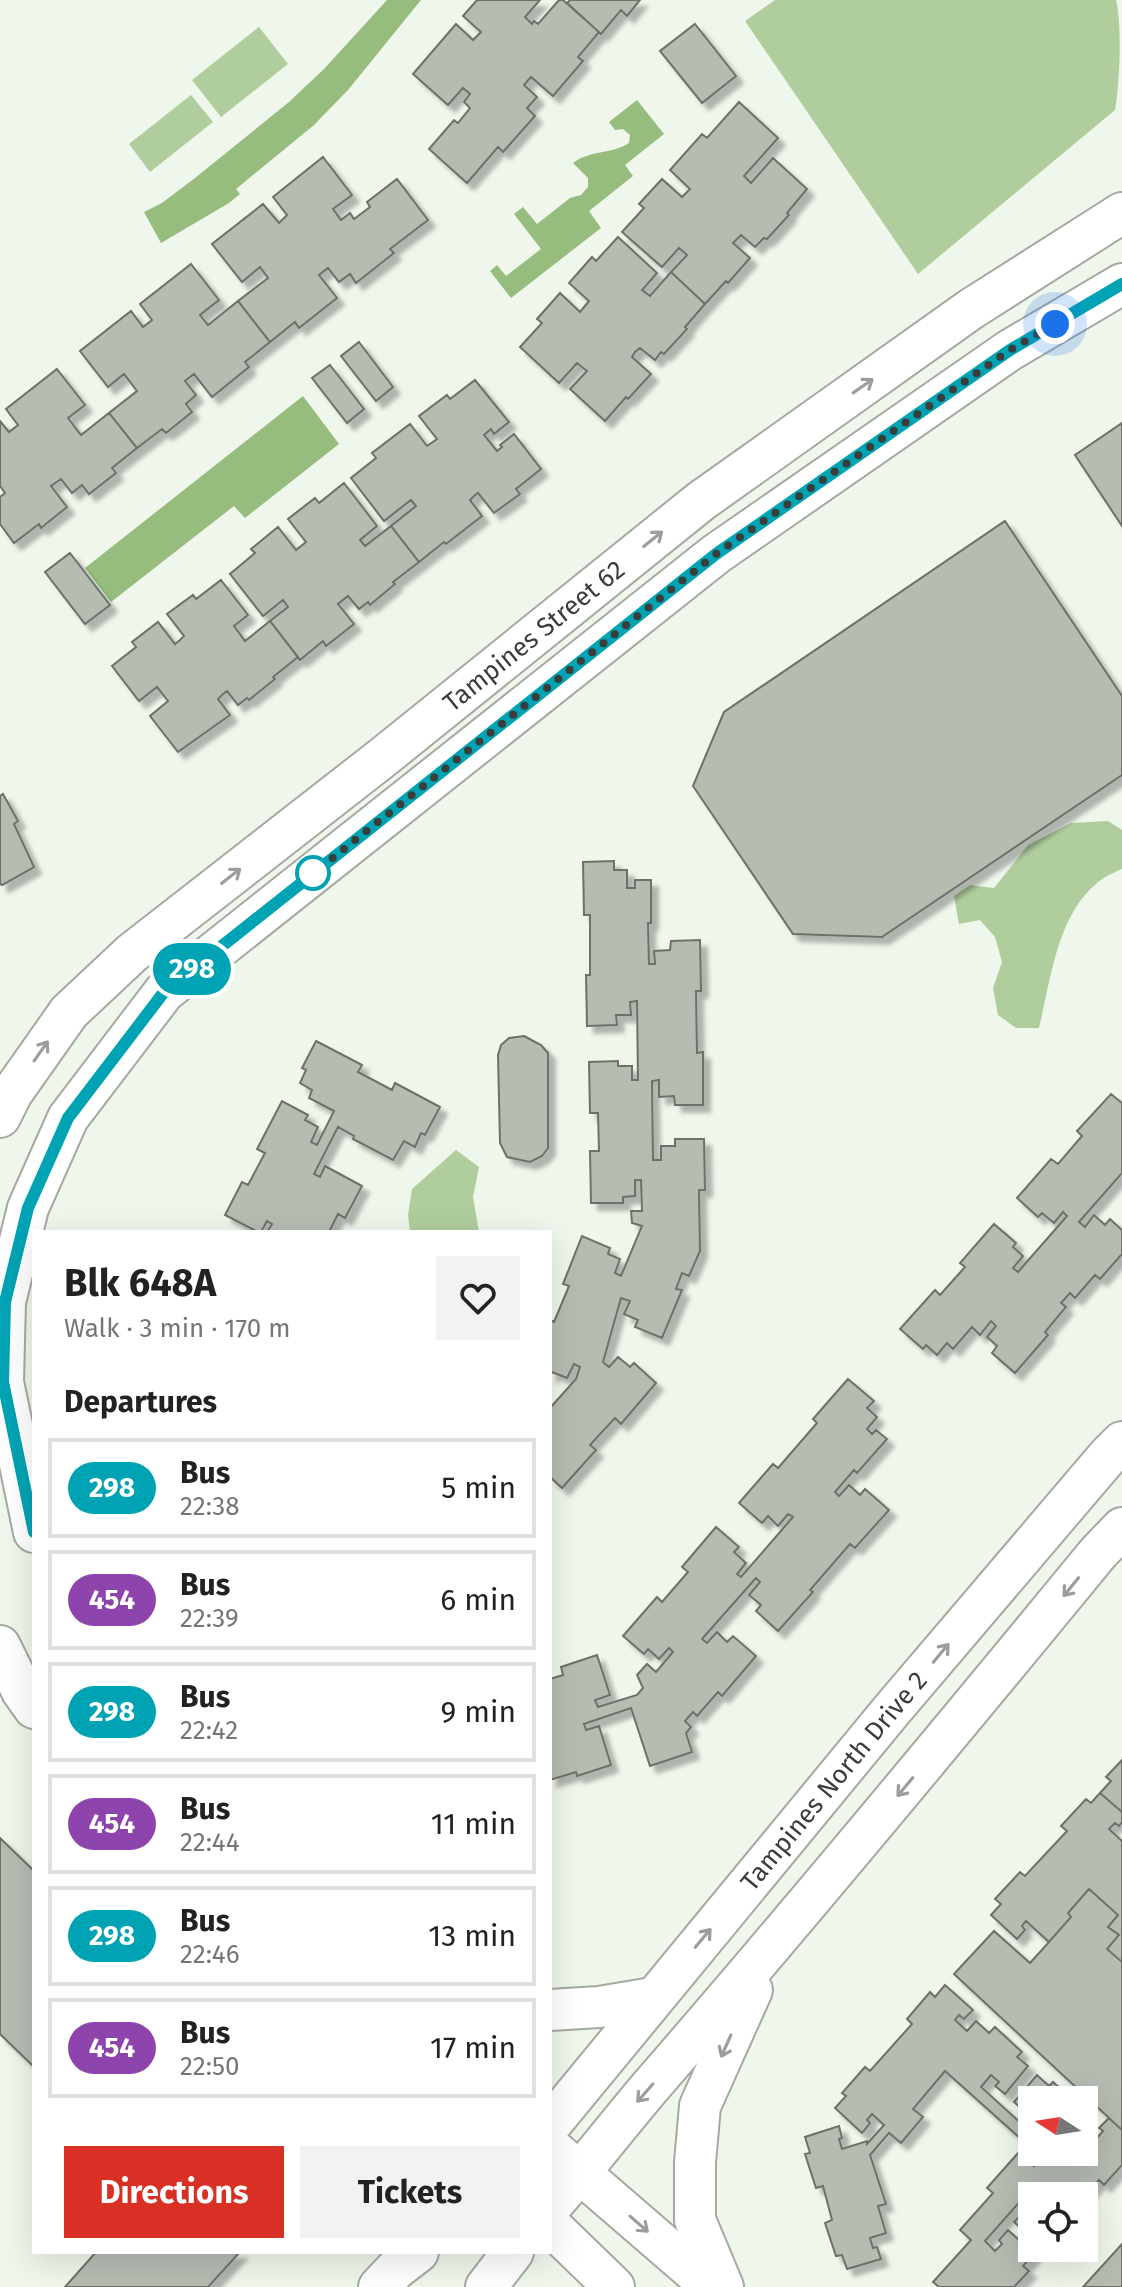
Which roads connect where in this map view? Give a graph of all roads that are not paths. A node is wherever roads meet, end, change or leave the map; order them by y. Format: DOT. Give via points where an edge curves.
graph roads {
  1 [pos="1122,190"];
  2 [pos="1109,220"];
  3 [pos="1122,284"];
  4 [pos="0,1117"];
  5 [pos="1122,1442"];
  6 [pos="32,1522"];
  7 [pos="1122,1528"];
  8 [pos="0,1646"];
  9 [pos="32,1705"];
  10 [pos="770,1950"];
  11 [pos="653,1998"];
  12 [pos="552,2010"];
  13 [pos="552,2123"];
  14 [pos="552,2149"];
  15 [pos="580,2173"];
  16 [pos="552,2205"];
  17 [pos="552,2227"];
  18 [pos="511,2254"];
  19 [pos="486,2287"];
  20 [pos="614,2287"];
  21 [pos="712,2287"];
  22 [pos="723,2287"];
  1 -- 2 [label="street"];
  4 -- 2 [label="street, Tampines Street 62, one-way" via="69,1012 132,953 701,501 971,309"];
  3 -- 6 [label="street, Tampines Street 62" via="1010,350 716,554 164,992 68,1118 28,1208 5,1302 3,1382"];
  11 -- 5 [label="street, Tampines North Drive 2, one-way"];
  7 -- 10 [label="street, one-way"];
  8 -- 9 [label="street"];
  10 -- 15 [label="street, one-way"];
  10 -- 22 [label="street, one-way" via="700,2106 695,2220"];
  11 -- 12 [label="street"];
  11 -- 13 [label="street, Tampines North Drive 2"];
  14 -- 15 [label="street"];
  15 -- 16 [label="street"];
  15 -- 21 [label="street, one-way"];
  17 -- 20 [label="street"];
  18 -- 19 [label="street"];
}
